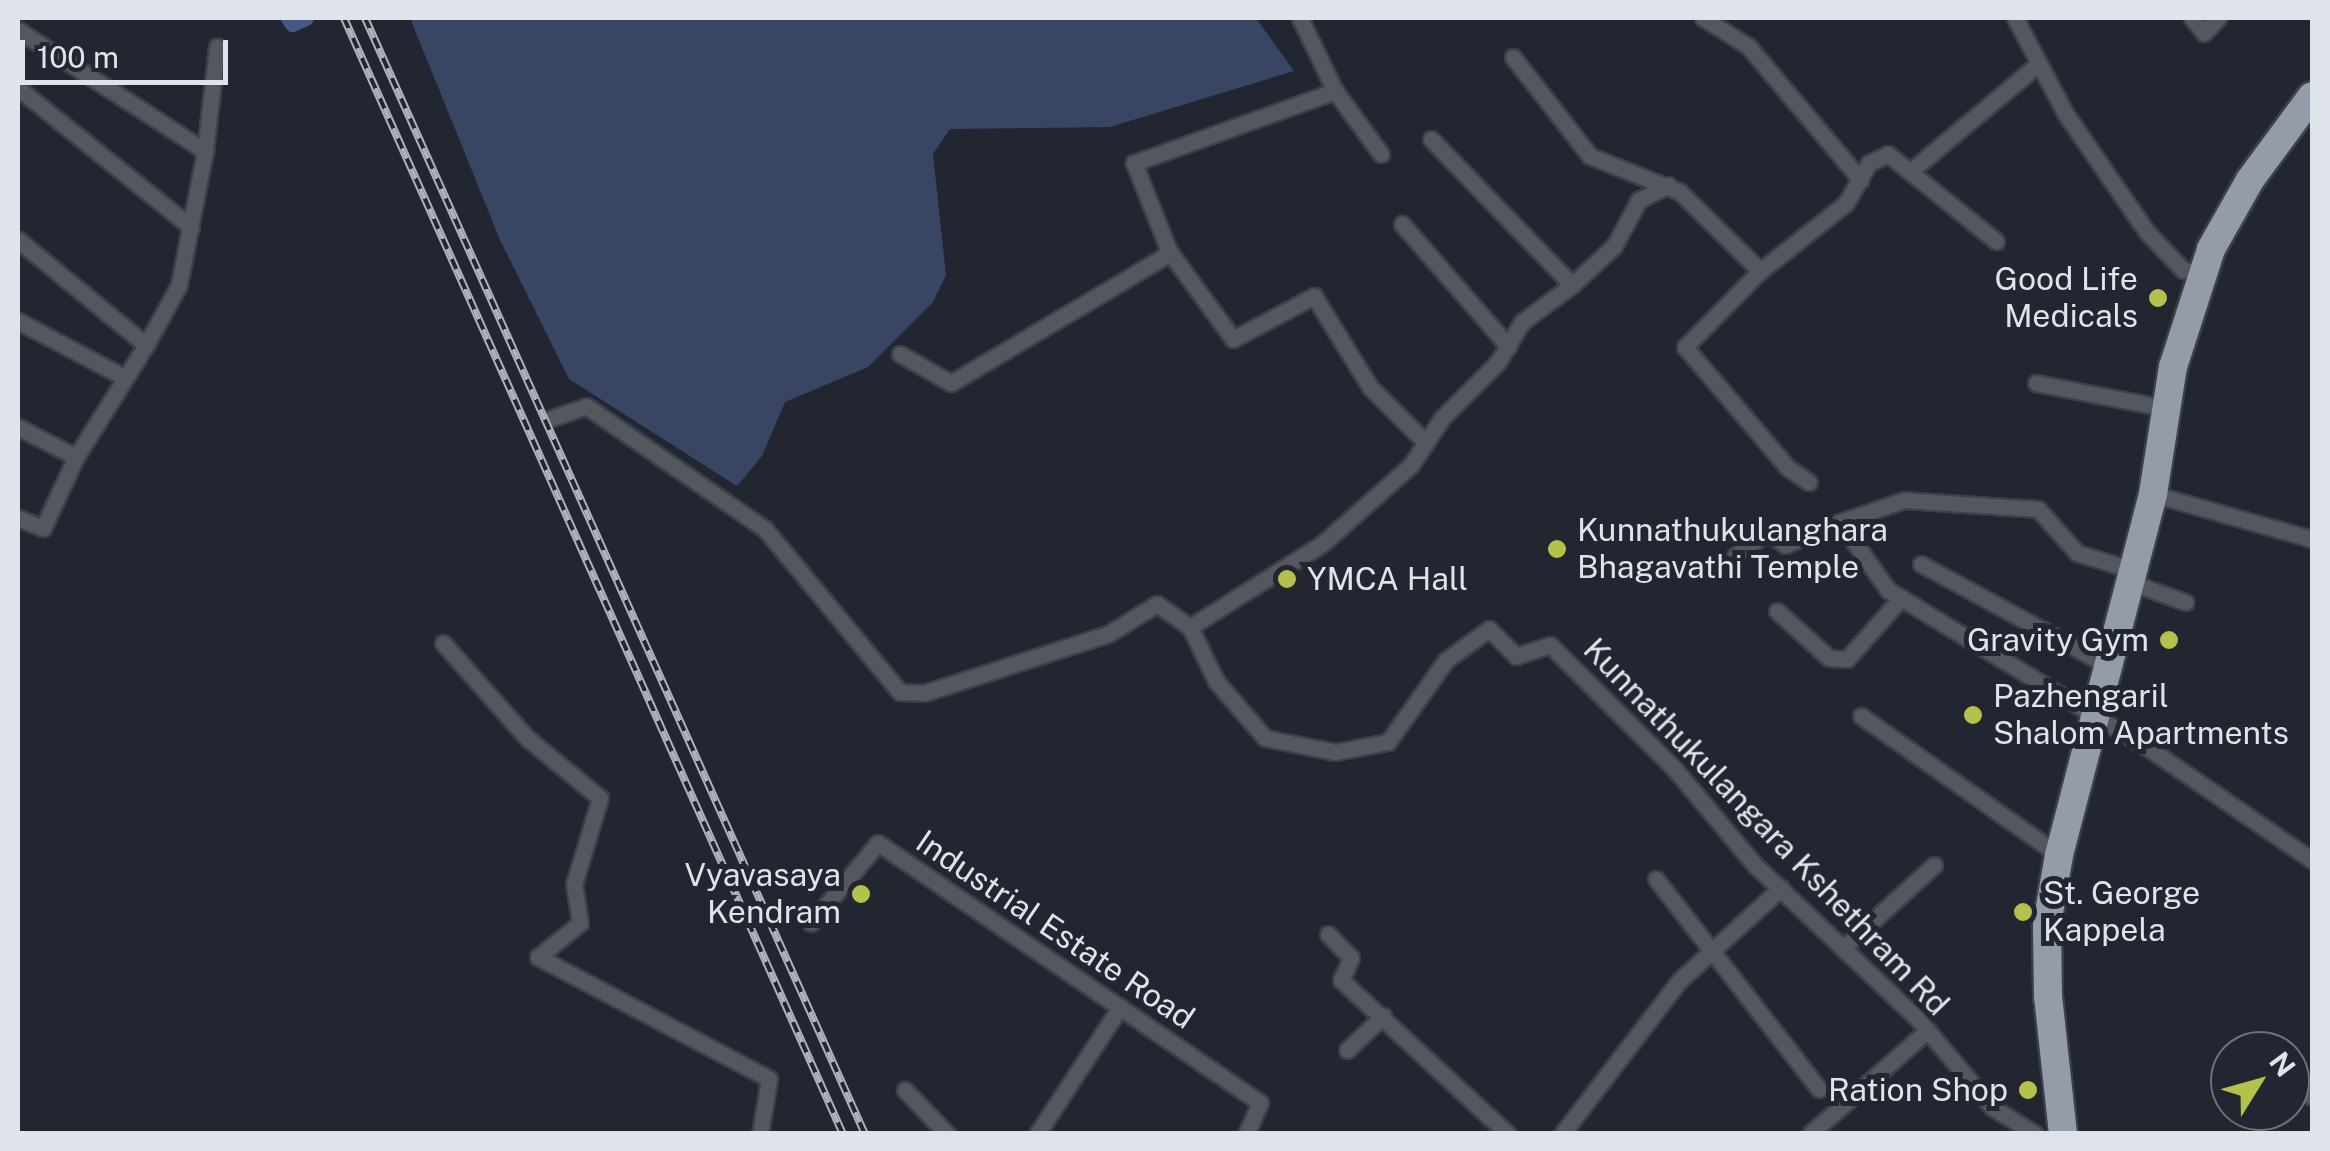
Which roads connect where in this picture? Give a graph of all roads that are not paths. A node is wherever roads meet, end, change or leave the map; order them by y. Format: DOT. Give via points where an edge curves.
graph roads {
  1 [pos="1300,18"];
  2 [pos="1703,18"];
  3 [pos="2015,18"];
  4 [pos="2192,18"];
  5 [pos="2218,18"];
  6 [pos="18,30"];
  7 [pos="217,48"];
  8 [pos="1513,57"];
  9 [pos="2038,64"];
  10 [pos="18,88"];
  11 [pos="1335,91"];
  12 [pos="2312,96"];
  13 [pos="1431,139"];
  14 [pos="205,151"];
  15 [pos="1381,154"];
  16 [pos="1912,169"];
  17 [pos="1861,180"];
  18 [pos="1668,185"];
  19 [pos="1402,224"];
  20 [pos="191,227"];
  21 [pos="18,240"];
  22 [pos="1996,242"];
  23 [pos="1168,251"];
  24 [pos="1760,271"];
  25 [pos="2202,272"];
  26 [pos="1572,285"];
  27 [pos="18,321"];
  28 [pos="146,345"];
  29 [pos="1508,346"];
  30 [pos="900,354"];
  31 [pos="122,376"];
  32 [pos="2036,383"];
  33 [pos="2166,408"];
  34 [pos="552,418"];
  35 [pos="18,427"];
  36 [pos="1426,442"];
  37 [pos="76,458"];
  38 [pos="1808,482"];
  39 [pos="2153,494"];
  40 [pos="18,518"];
  41 [pos="1840,522"];
  42 [pos="2312,539"];
  43 [pos="1735,556"];
  44 [pos="1922,564"];
  45 [pos="2132,576"];
  46 [pos="1900,599"];
  47 [pos="2185,602"];
  48 [pos="1778,611"];
  49 [pos="1190,627"];
  50 [pos="443,643"];
  51 [pos="2108,665"];
  52 [pos="1861,716"];
  53 [pos="2096,716"];
  54 [pos="2059,855"];
  55 [pos="2312,860"];
  56 [pos="1934,865"];
  57 [pos="1656,879"];
  58 [pos="1781,888"];
  59 [pos="811,923"];
  60 [pos="1328,934"];
  61 [pos="1844,946"];
  62 [pos="1708,954"];
  63 [pos="1120,1007"];
  64 [pos="1383,1016"];
  65 [pos="1928,1030"];
  66 [pos="1347,1050"];
  67 [pos="1819,1089"];
  68 [pos="905,1090"];
  69 [pos="760,1134"];
  70 [pos="947,1134"];
  71 [pos="1037,1134"];
  72 [pos="1246,1134"];
  73 [pos="1508,1134"];
  74 [pos="1562,1134"];
  75 [pos="1810,1134"];
  76 [pos="2034,1134"];
  77 [pos="2063,1134"];
  1 -- 11 [label="street"];
  2 -- 17 [label="street" via="1748,46"];
  3 -- 9 [label="street"];
  4 -- 5 [label="street" via="2204,33"];
  6 -- 14 [label="street"];
  7 -- 14 [label="street"];
  8 -- 18 [label="street" via="1590,156"];
  9 -- 16 [label="street"];
  9 -- 25 [label="street" via="2146,231 2182,270"];
  10 -- 20 [label="street"];
  11 -- 15 [label="street"];
  11 -- 23 [label="street" via="1134,164"];
  12 -- 25 [label="highway" via="2250,180"];
  13 -- 26 [label="street"];
  14 -- 20 [label="street"];
  16 -- 17 [label="street" via="1888,154 1869,164"];
  16 -- 22 [label="street"];
  17 -- 24 [label="street" via="1846,203"];
  18 -- 24 [label="street"];
  18 -- 26 [label="street" via="1639,200 1614,246"];
  19 -- 29 [label="street"];
  20 -- 28 [label="street" via="179,285"];
  21 -- 28 [label="street"];
  23 -- 30 [label="street" via="951,383"];
  23 -- 36 [label="street" via="1233,339 1314,296 1370,386"];
  24 -- 38 [label="street" via="1685,347 1788,468"];
  25 -- 33 [label="highway"];
  26 -- 29 [label="street" via="1522,322"];
  27 -- 31 [label="street"];
  28 -- 31 [label="street"];
  29 -- 36 [label="street"];
  31 -- 37 [label="street"];
  32 -- 33 [label="street"];
  33 -- 39 [label="highway"];
  34 -- 49 [label="street" via="586,406 765,530 900,692 924,693 1108,634 1157,604"];
  35 -- 37 [label="street"];
  36 -- 49 [label="street" via="1410,466 1322,544"];
  37 -- 40 [label="street" via="43,528"];
  39 -- 42 [label="street"];
  39 -- 45 [label="highway"];
  41 -- 43 [label="street" via="1786,545 1768,531"];
  41 -- 45 [label="street" via="1887,504 2038,509 2077,554"];
  41 -- 46 [label="street"];
  44 -- 51 [label="street"];
  45 -- 47 [label="street"];
  45 -- 51 [label="highway"];
  46 -- 48 [label="street" via="1847,659 1829,658"];
  46 -- 53 [label="street"];
  49 -- 58 [label="street, Kunnathukulangara Kshethram Rd" via="1216,682 1265,738 1335,752 1388,742 1446,660 1489,629 1516,656 1550,645"];
  50 -- 69 [label="street" via="527,738 600,798 574,884 580,923 538,958 770,1080"];
  51 -- 53 [label="highway"];
  52 -- 54 [label="street"];
  53 -- 54 [label="highway"];
  53 -- 55 [label="street"];
  54 -- 77 [label="highway" via="2047,924 2048,997"];
  56 -- 61 [label="street"];
  57 -- 62 [label="street"];
  58 -- 61 [label="street, Kunnathukulangara Kshethram Rd"];
  58 -- 62 [label="street"];
  59 -- 63 [label="street, Industrial Estate Road" via="878,842"];
  60 -- 64 [label="street" via="1351,958 1340,980"];
  61 -- 65 [label="street, Kunnathukulangara Kshethram Rd"];
  62 -- 67 [label="street"];
  62 -- 74 [label="street" via="1646,1020"];
  63 -- 71 [label="street"];
  63 -- 72 [label="street, Industrial Estate Road" via="1260,1103"];
  64 -- 66 [label="street"];
  64 -- 73 [label="street"];
  65 -- 75 [label="street"];
  65 -- 76 [label="street, Kunnathukulangara Kshethram Rd" via="1992,1106"];
  68 -- 70 [label="street"];
}
